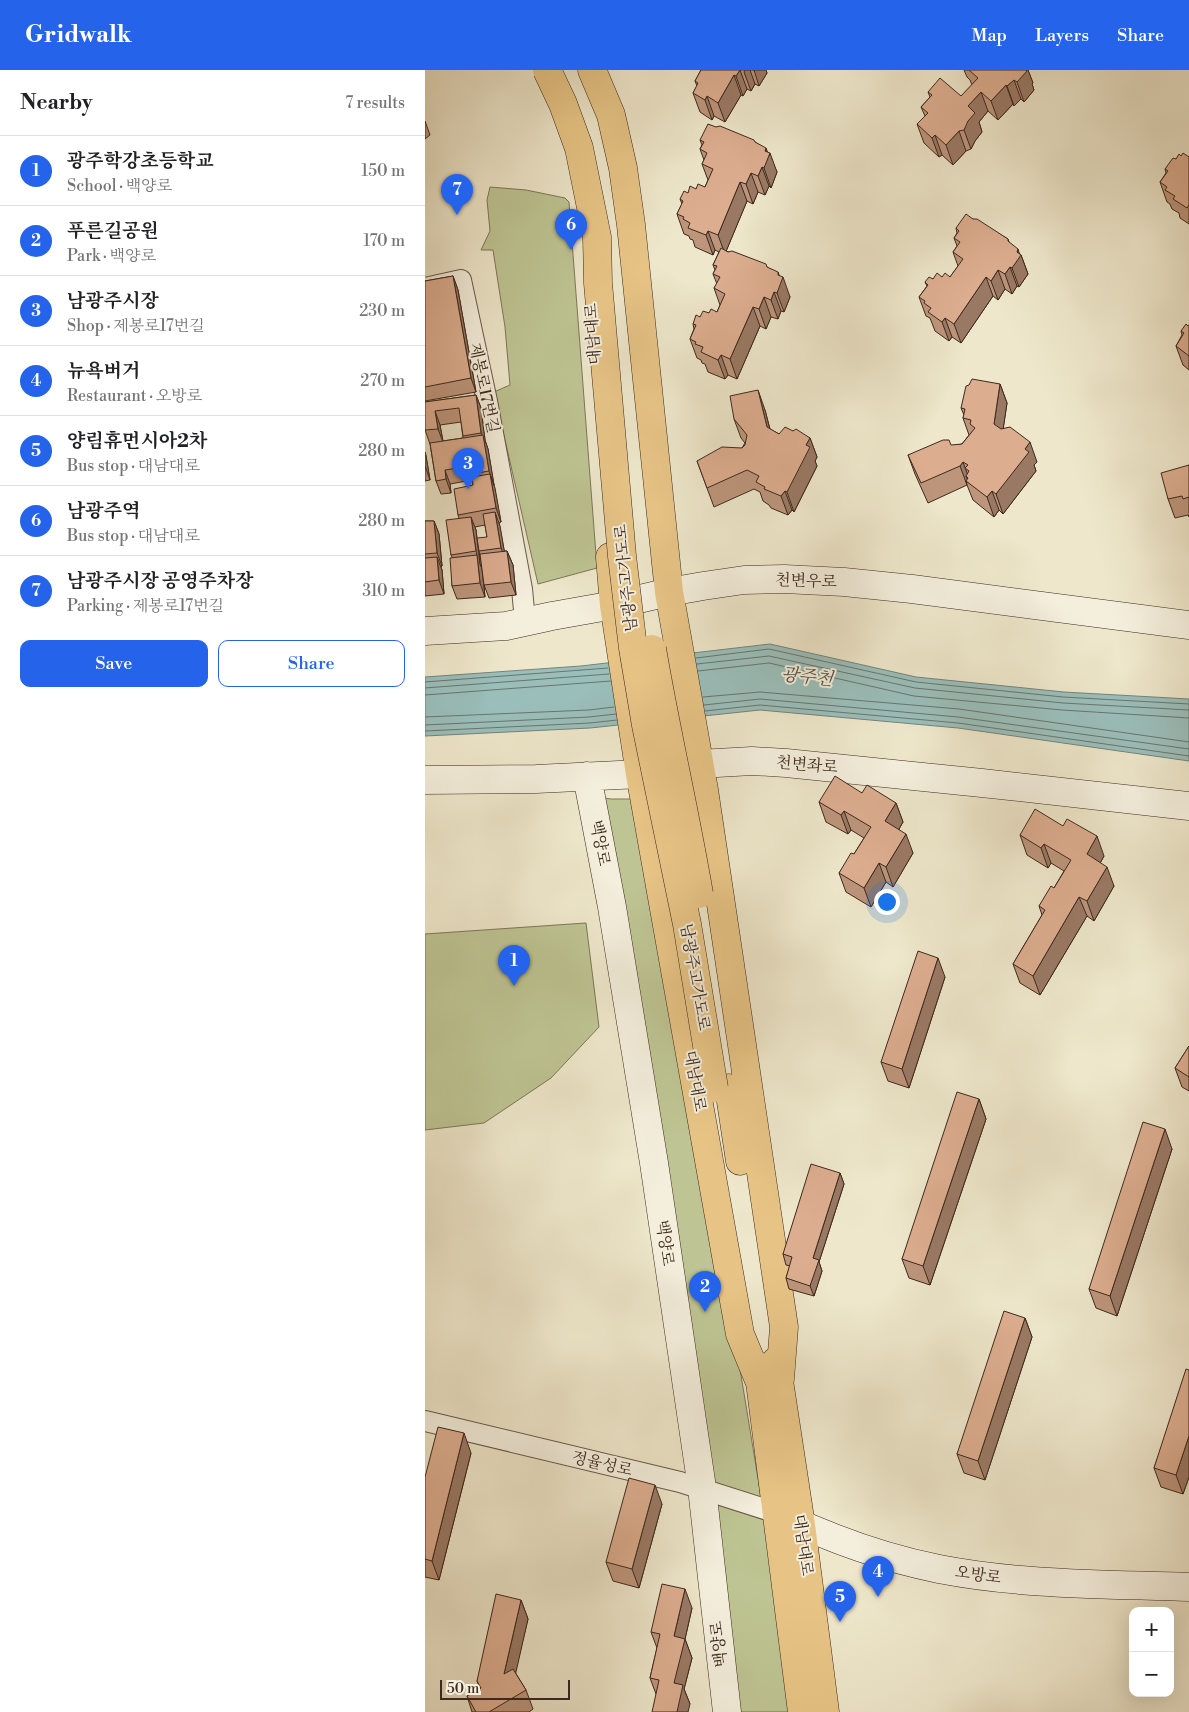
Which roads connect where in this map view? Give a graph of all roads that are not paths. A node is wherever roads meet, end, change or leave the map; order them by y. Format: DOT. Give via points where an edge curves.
graph roads {
  1 [pos="536,70"];
  2 [pos="547,70"];
  3 [pos="567,70"];
  4 [pos="593,70"];
  5 [pos="612,70"];
  6 [pos="611,115"];
  7 [pos="425,288"];
  8 [pos="669,592"];
  9 [pos="614,605"];
  10 [pos="525,621"];
  11 [pos="1189,625"];
  12 [pos="425,631"];
  13 [pos="699,764"];
  14 [pos="640,774"];
  15 [pos="587,776"];
  16 [pos="425,780"];
  17 [pos="1189,806"];
  18 [pos="721,1088"];
  19 [pos="770,1382"];
  20 [pos="425,1420"];
  21 [pos="702,1488"];
  22 [pos="777,1513"];
  23 [pos="801,1524"];
  24 [pos="1189,1587"];
  25 [pos="727,1712"];
  26 [pos="802,1712"];
  27 [pos="825,1712"];
  1 -- 9 [label="main road, 대남대로" via="574,164 584,218"];
  2 -- 18 [label="main road, 남광주고가도로, bridge" via="579,148 597,236 598,283 633,648"];
  3 -- 18 [label="main road, 남광주고가도로, bridge" via="590,131 608,211 635,467 641,563 666,724 686,817 715,989"];
  4 -- 6 [label="main road"];
  5 -- 6 [label="main road"];
  6 -- 8 [label="main road" via="631,224"];
  7 -- 10 [label="street, 제봉로17번길" via="461,280 478,402 522,589"];
  8 -- 9 [label="street, 천변우로"];
  8 -- 11 [label="street, 천변우로" via="745,580 844,582"];
  8 -- 13 [label="main road, 대남대로"];
  9 -- 10 [label="street, 천변우로"];
  9 -- 14 [label="main road, 대남대로"];
  10 -- 12 [label="street, 천변우로" via="506,626"];
  13 -- 14 [label="street, 천변좌로"];
  13 -- 17 [label="street, 천변좌로" via="786,763"];
  13 -- 19 [label="main road, 대남대로" via="784,1327"];
  14 -- 15 [label="street, 천변좌로"];
  14 -- 19 [label="main road, 대남대로" via="740,1334"];
  15 -- 16 [label="street, 천변좌로"];
  15 -- 21 [label="street, 백양로" via="654,1163"];
  18 -- 19 [label="main road, 대남대로" via="738,1230"];
  19 -- 22 [label="main road, 대남대로"];
  19 -- 23 [label="main road, 대남대로"];
  20 -- 21 [label="street, 정율성로"];
  21 -- 22 [label="street, 정율성로"];
  21 -- 25 [label="street, 백양로"];
  22 -- 23 [label="street, 오방로"];
  22 -- 26 [label="main road, 대남대로"];
  23 -- 24 [label="street, 오방로" via="857,1547 967,1574 1042,1582"];
  23 -- 27 [label="main road, 대남대로"];
}
